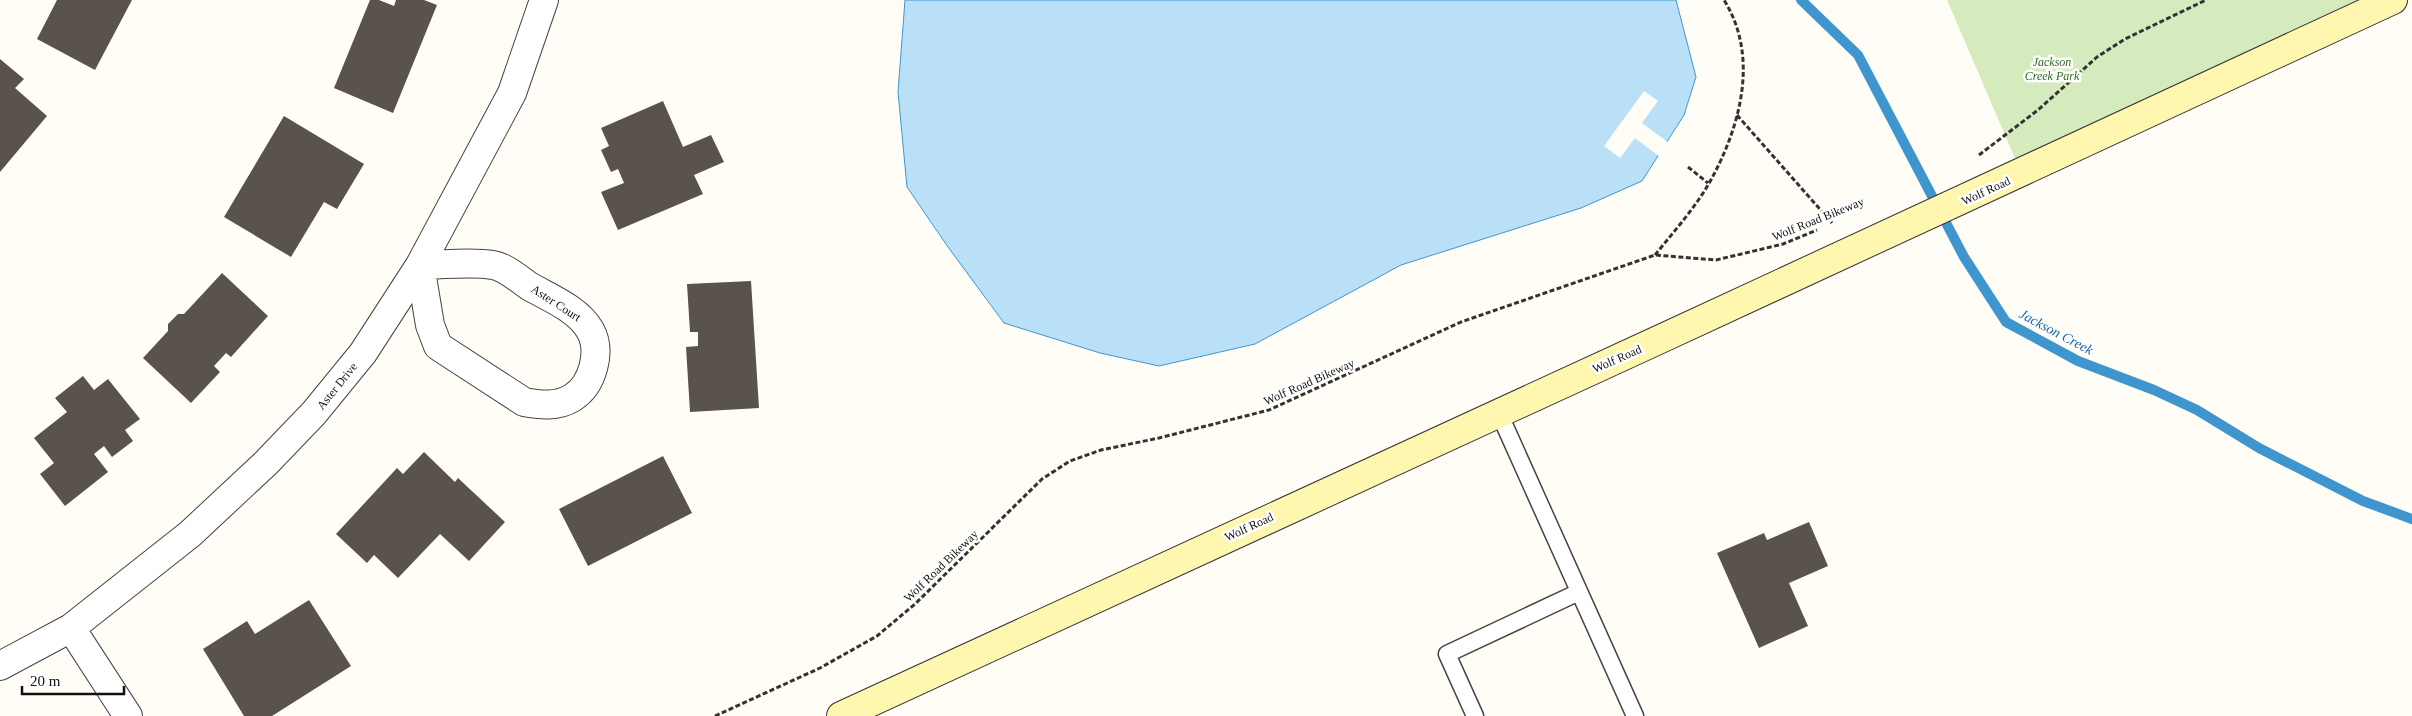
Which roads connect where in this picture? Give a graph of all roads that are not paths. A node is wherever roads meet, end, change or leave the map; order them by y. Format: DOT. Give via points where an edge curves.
graph roads {
  1 [pos="544,0"];
  2 [pos="2393,0"];
  3 [pos="420,265"];
  4 [pos="1498,413"];
  5 [pos="1579,592"];
  6 [pos="71,628"];
  7 [pos="0,666"];
  8 [pos="128,716"];
  9 [pos="841,716"];
  10 [pos="1474,716"];
  11 [pos="1635,716"];
  1 -- 3 [label="street, Aster Drive" via="512,93"];
  2 -- 4 [label="main road, Wolf Road" via="1966,200"];
  3 -- 3 [label="street, Aster Court" via="430,325 438,346 524,402 558,403 573,397 588,380 596,362 596,345 591,330 580,316 495,265"];
  3 -- 6 [label="street, Aster Drive" via="362,353 314,414 190,534"];
  4 -- 5 [label="lane"];
  4 -- 9 [label="main road, Wolf Road"];
  5 -- 10 [label="lane" via="1447,654"];
  5 -- 11 [label="lane"];
  6 -- 7 [label="street, Aster Drive"];
  6 -- 8 [label="street"];
}
